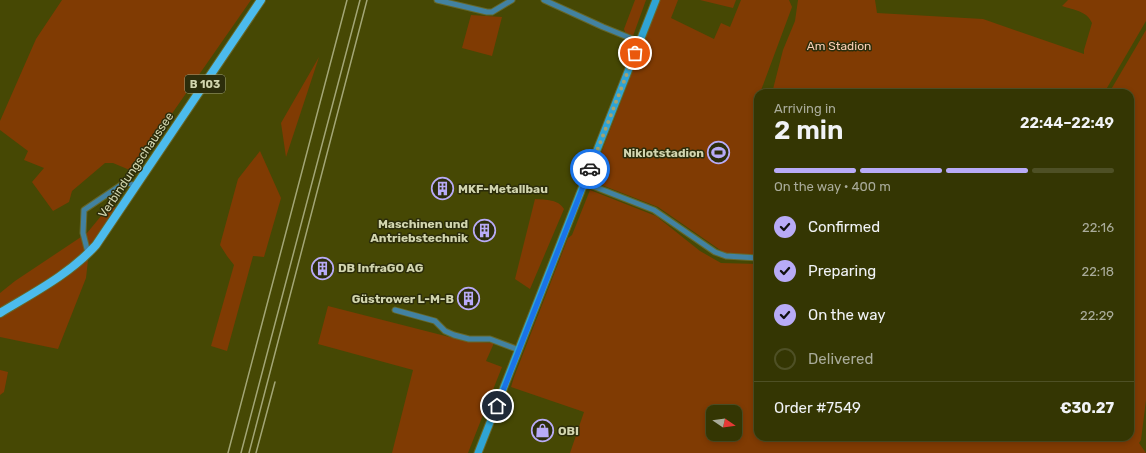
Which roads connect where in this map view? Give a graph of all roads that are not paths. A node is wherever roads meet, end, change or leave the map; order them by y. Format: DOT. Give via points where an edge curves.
graph roads {
  1 [pos="261,0"];
  2 [pos="437,0"];
  3 [pos="512,0"];
  4 [pos="544,0"];
  5 [pos="656,0"];
  6 [pos="640,42"];
  7 [pos="585,183"];
  8 [pos="136,186"];
  9 [pos="88,253"];
  10 [pos="754,258"];
  11 [pos="395,310"];
  12 [pos="0,313"];
  13 [pos="519,350"];
  14 [pos="478,453"];
  1 -- 8 [label="main road, Verbindungschaussee / B 103"];
  2 -- 3 [label="street" via="492,12"];
  4 -- 6 [label="street"];
  5 -- 6 [label="main road"];
  6 -- 7 [label="main road"];
  7 -- 10 [label="street" via="654,210 715,252 726,256"];
  7 -- 13 [label="main road"];
  8 -- 9 [label="main road, Verbindungschaussee / B 103"];
  8 -- 9 [label="street" via="128,183 121,185 84,210 83,233"];
  9 -- 12 [label="main road, Verbindungschaussee / B 103" via="60,276"];
  11 -- 13 [label="street" via="436,321 445,331 454,335 469,339 490,339"];
  13 -- 14 [label="main road"];
}
